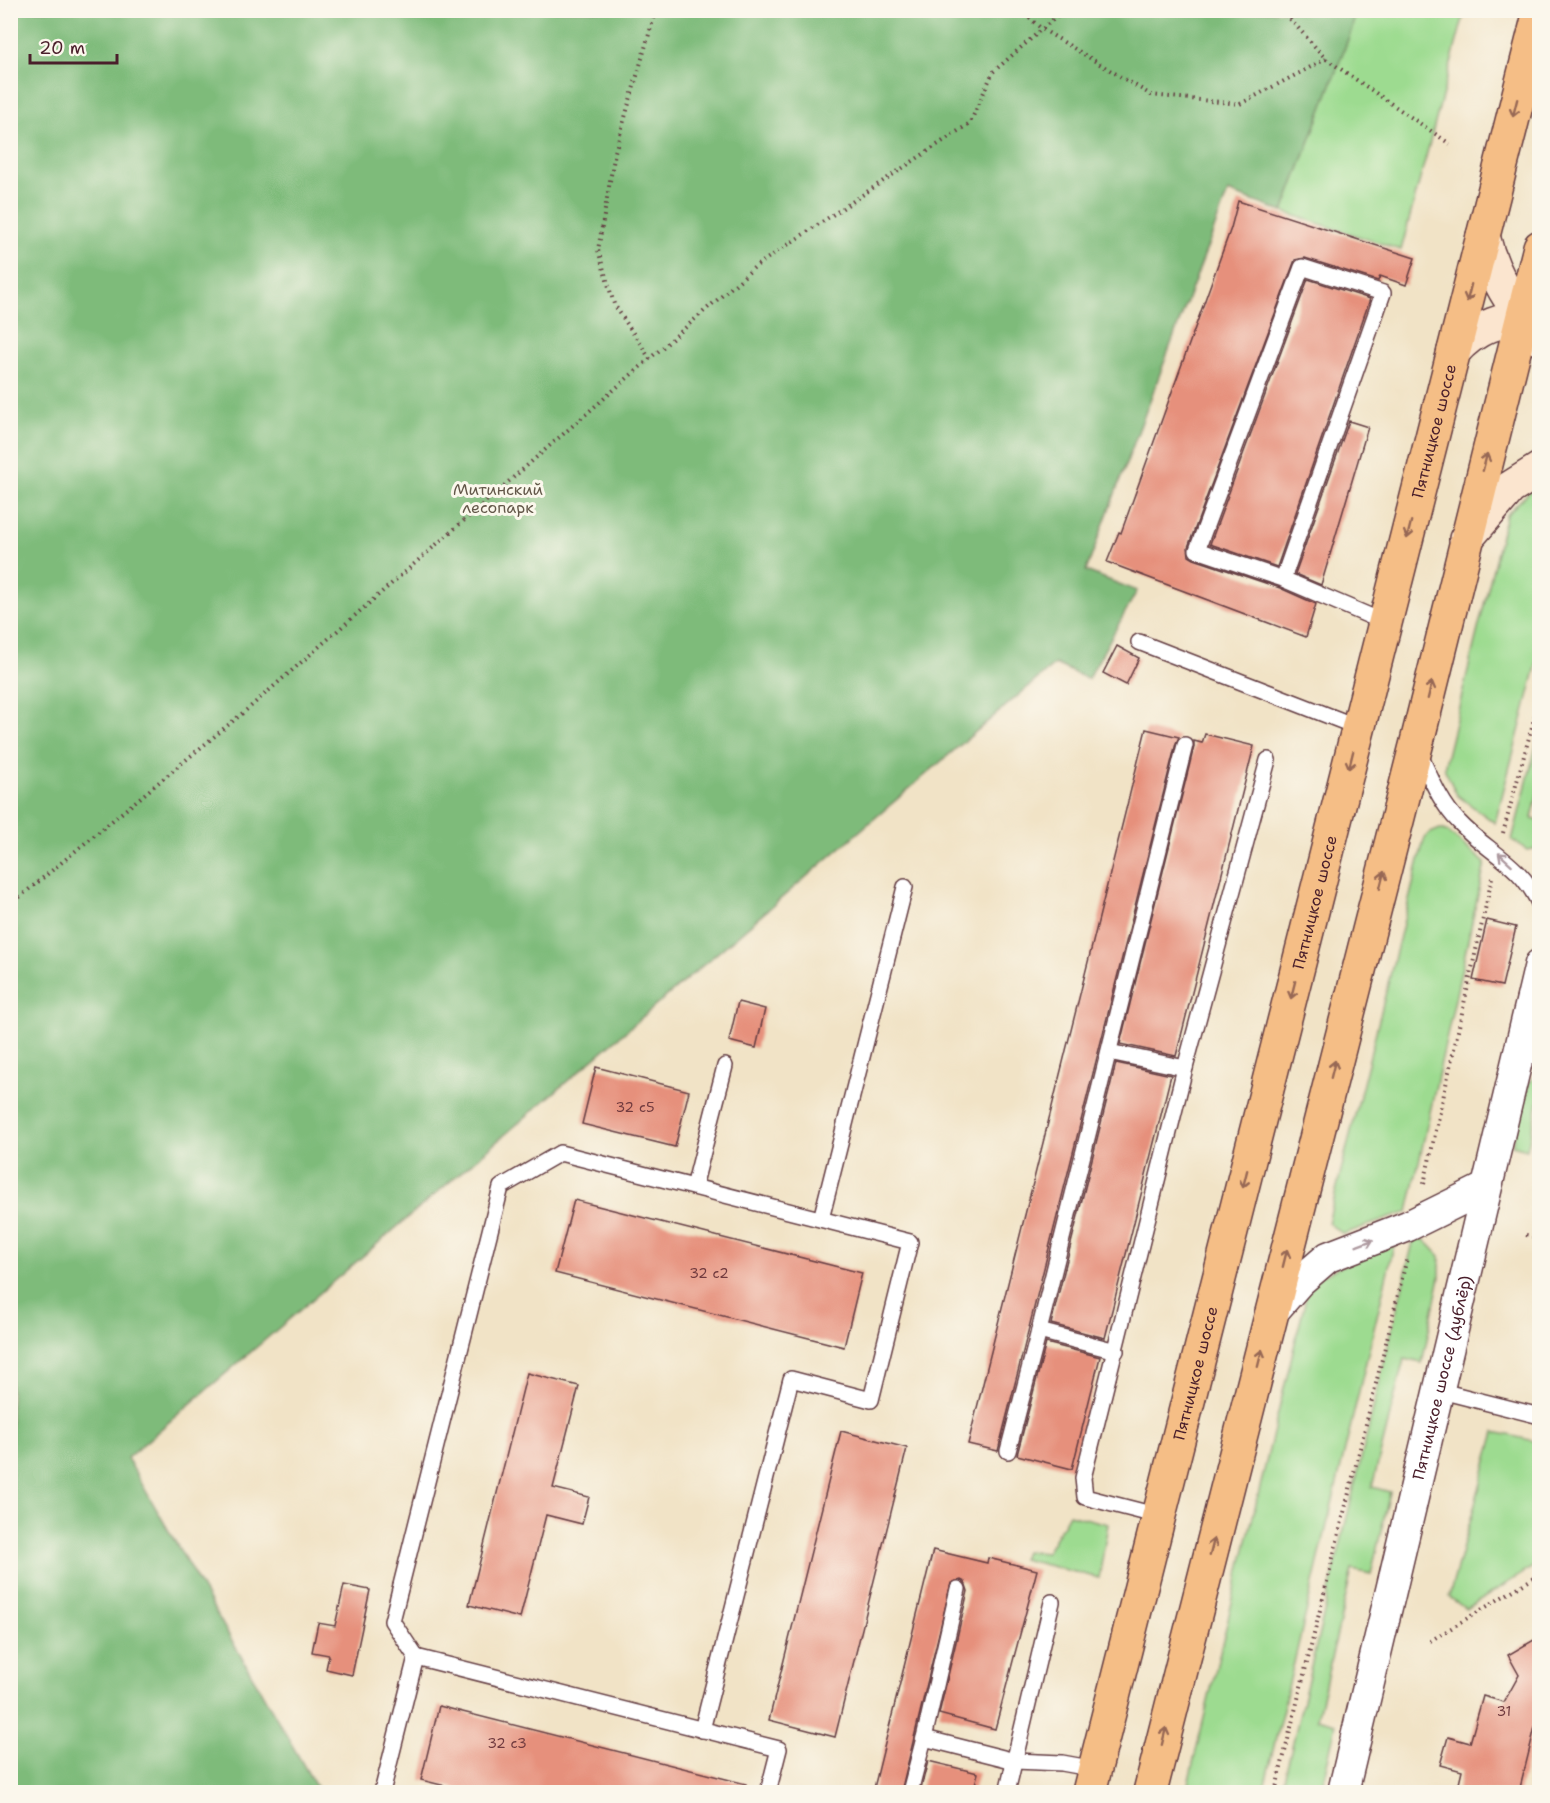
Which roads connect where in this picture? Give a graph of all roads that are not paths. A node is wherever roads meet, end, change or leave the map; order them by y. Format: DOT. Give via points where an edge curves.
graph roads {
  1 [pos="1539,11"];
  2 [pos="1483,236"];
  3 [pos="1539,247"];
  4 [pos="1533,325"];
  5 [pos="1454,351"];
  6 [pos="1539,469"];
  7 [pos="1466,539"];
  8 [pos="1283,579"];
  9 [pos="1386,623"];
  10 [pos="1139,642"];
  11 [pos="1360,728"];
  12 [pos="1185,746"];
  13 [pos="1416,746"];
  14 [pos="1268,760"];
  15 [pos="904,886"];
  16 [pos="1539,905"];
  17 [pos="1539,964"];
  18 [pos="1108,1052"];
  19 [pos="1529,1055"];
  20 [pos="725,1066"];
  21 [pos="1185,1068"];
  22 [pos="694,1187"];
  23 [pos="1485,1188"];
  24 [pos="821,1219"];
  25 [pos="1270,1315"];
  26 [pos="1039,1331"];
  27 [pos="1116,1351"];
  28 [pos="1437,1390"];
  29 [pos="1539,1416"];
  30 [pos="1008,1451"];
  31 [pos="1160,1516"];
  32 [pos="958,1589"];
  33 [pos="1052,1602"];
  34 [pos="417,1657"];
  35 [pos="702,1730"];
  36 [pos="924,1738"];
  37 [pos="1015,1761"];
  38 [pos="1092,1781"];
  39 [pos="382,1792"];
  40 [pos="768,1792"];
  41 [pos="910,1792"];
  42 [pos="1007,1792"];
  43 [pos="1150,1792"];
  44 [pos="1343,1792"];
  1 -- 2 [label="main road, Пятницкое шоссе, one-way"];
  2 -- 4 [label="main road" via="1489,261"];
  2 -- 5 [label="main road, Пятницкое шоссе, one-way"];
  3 -- 4 [label="main road"];
  4 -- 5 [label="main road" via="1473,333"];
  7 -- 4 [label="main road, one-way"];
  5 -- 9 [label="main road, Пятницкое шоссе, one-way"];
  6 -- 7 [label="main road" via="1510,488"];
  13 -- 7 [label="main road, one-way"];
  8 -- 8 [label="lane" via="1197,550 1302,267 1383,293"];
  8 -- 9 [label="lane"];
  9 -- 11 [label="main road, Пятницкое шоссе"];
  10 -- 11 [label="lane"];
  11 -- 31 [label="main road, Пятницкое шоссе, one-way"];
  12 -- 18 [label="lane"];
  16 -- 13 [label="lane, one-way" via="1519,872 1458,822 1437,791"];
  25 -- 13 [label="main road, one-way"];
  14 -- 21 [label="lane"];
  15 -- 24 [label="lane"];
  17 -- 19 [label="street, Пятницкое шоссе (дублёр)"];
  18 -- 21 [label="lane"];
  18 -- 26 [label="lane"];
  19 -- 23 [label="street, Пятницкое шоссе (дублёр)"];
  20 -- 22 [label="lane"];
  21 -- 27 [label="lane"];
  22 -- 24 [label="lane"];
  22 -- 34 [label="lane" via="560,1153 501,1187 393,1621"];
  25 -- 23 [label="street, one-way" via="1328,1257 1416,1223"];
  23 -- 28 [label="street, Пятницкое шоссе (дублёр)"];
  24 -- 35 [label="lane" via="910,1242 871,1400 791,1379"];
  43 -- 25 [label="main road, one-way"];
  26 -- 27 [label="lane"];
  26 -- 30 [label="lane"];
  27 -- 31 [label="lane" via="1083,1478 1085,1497"];
  28 -- 29 [label="lane"];
  28 -- 44 [label="street, Пятницкое шоссе (дублёр)"];
  31 -- 38 [label="main road, Пятницкое шоссе"];
  32 -- 36 [label="lane"];
  33 -- 37 [label="lane"];
  34 -- 35 [label="lane"];
  34 -- 39 [label="lane"];
  35 -- 40 [label="lane" via="779,1749"];
  36 -- 37 [label="lane"];
  36 -- 41 [label="lane"];
  37 -- 38 [label="lane" via="1062,1763"];
  37 -- 42 [label="lane"];
}
